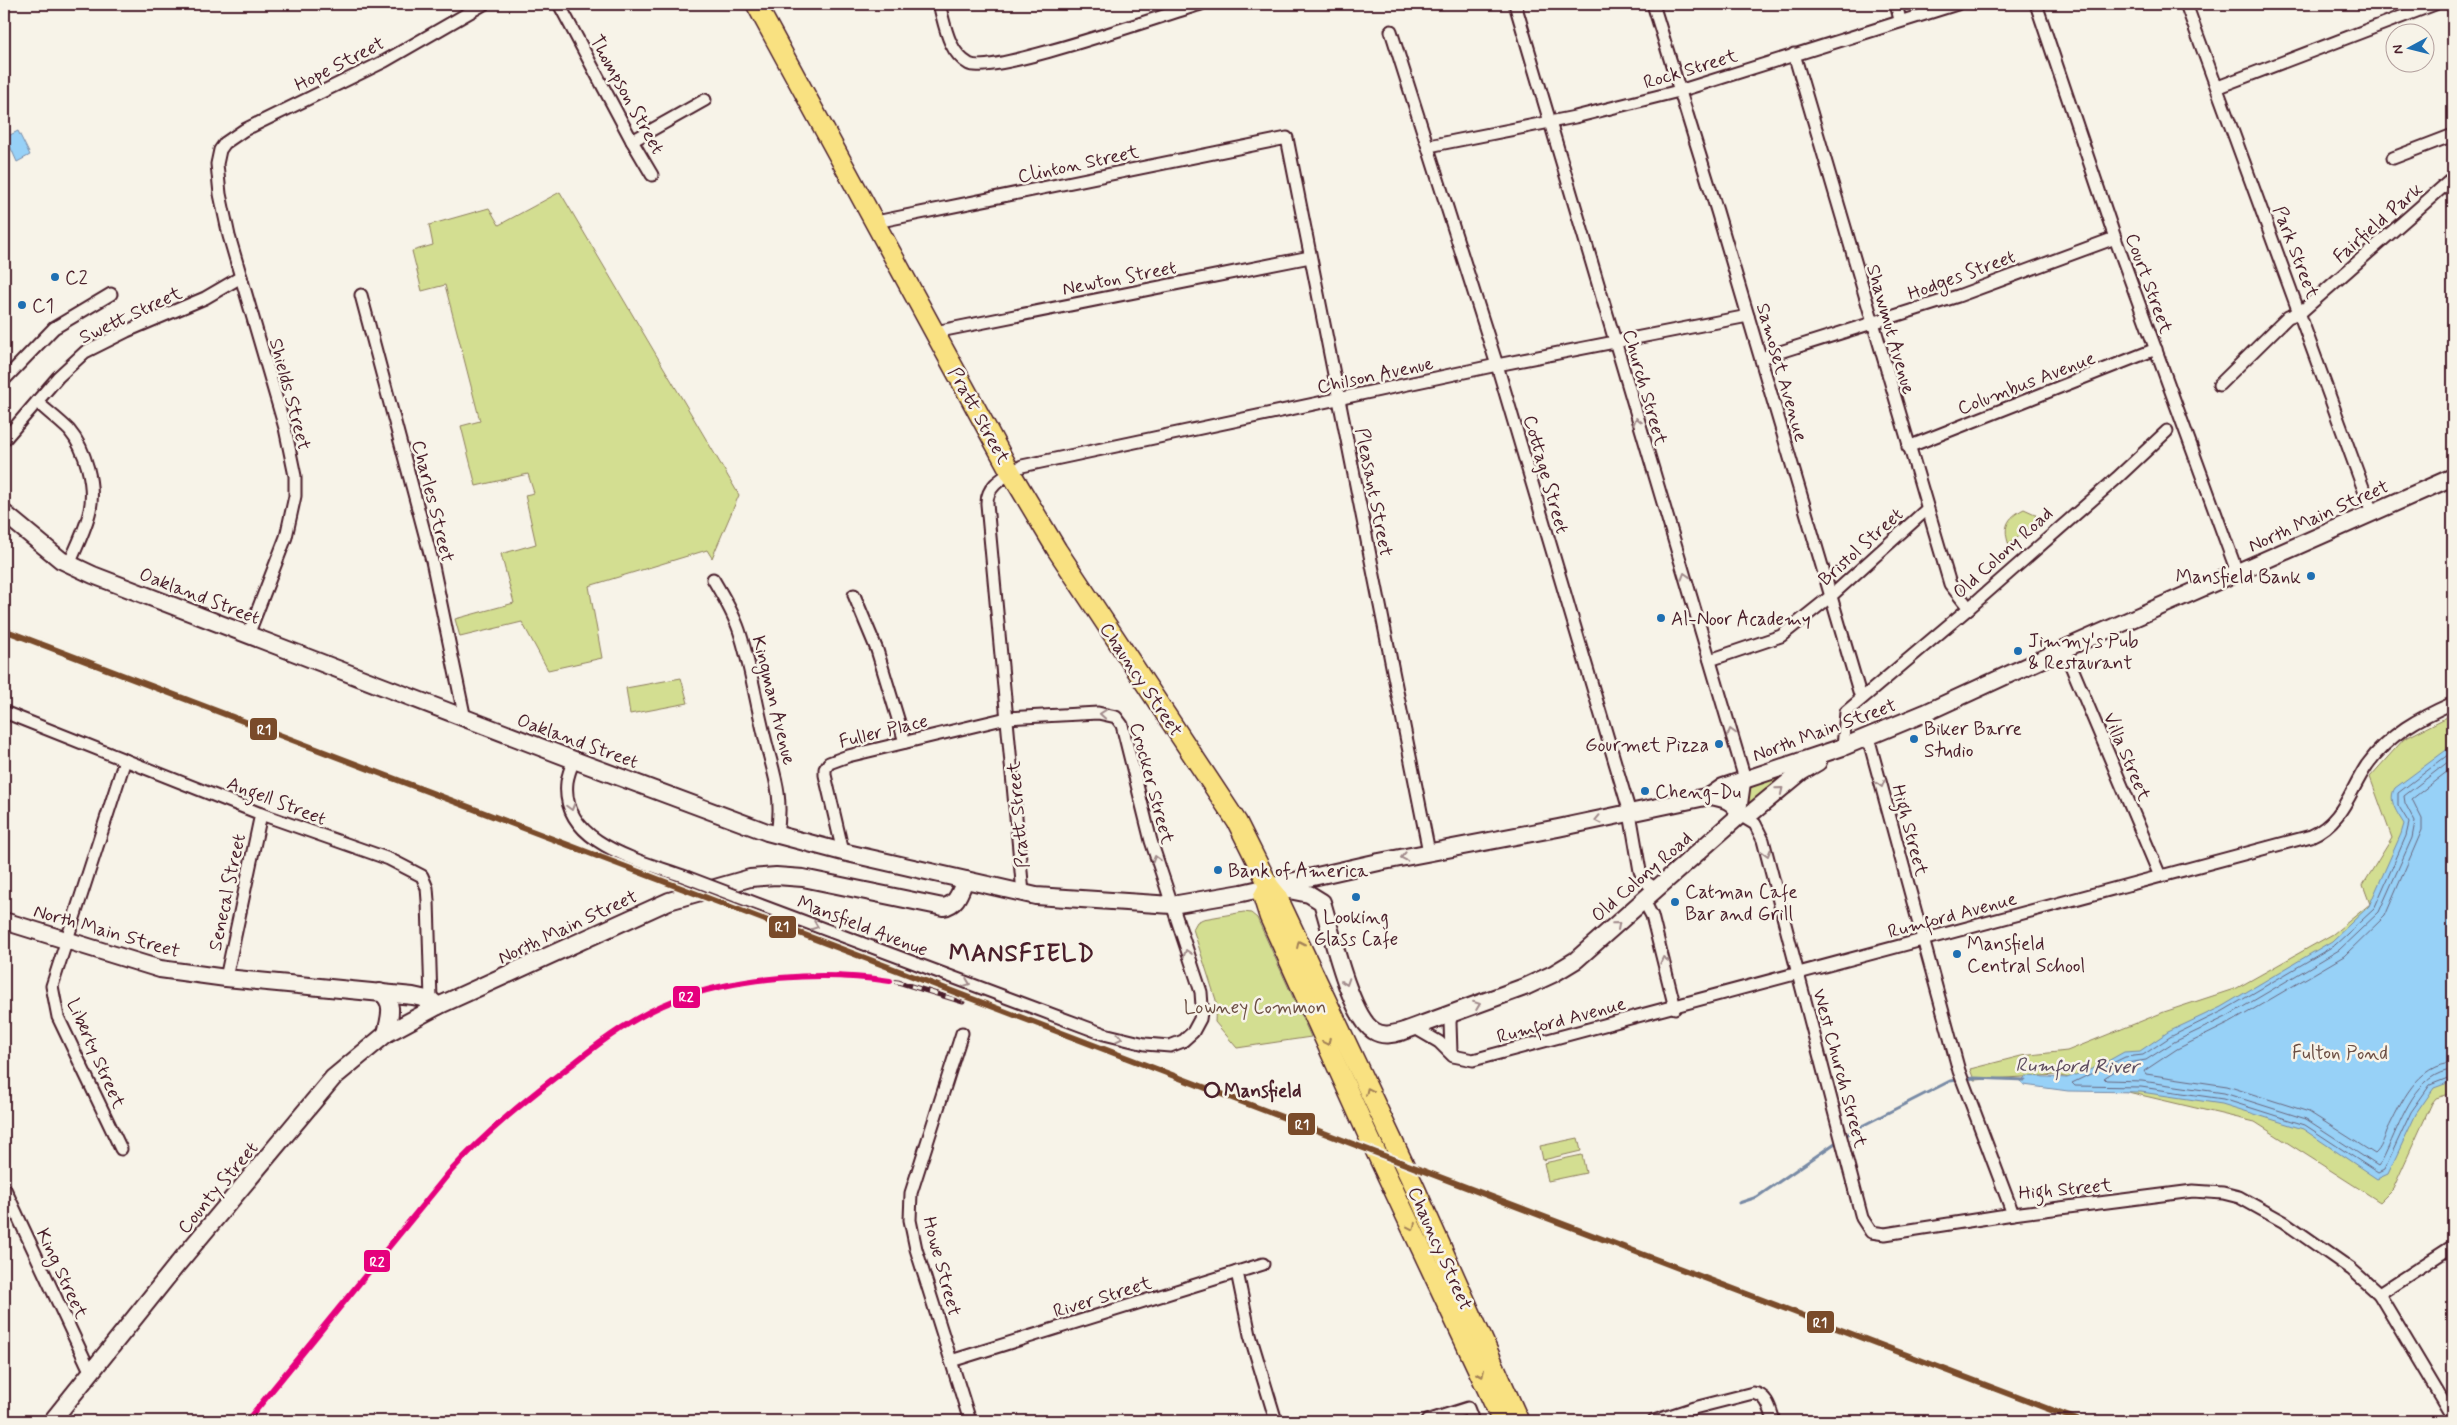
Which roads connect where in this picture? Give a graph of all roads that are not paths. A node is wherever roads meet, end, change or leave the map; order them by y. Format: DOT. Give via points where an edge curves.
graph roads {
  1 [pos="484,4"];
  2 [pos="559,4"];
  3 [pos="756,4"];
  4 [pos="939,4"];
  5 [pos="1201,4"];
  6 [pos="1515,4"];
  7 [pos="1653,4"];
  8 [pos="1896,4"];
  9 [pos="1957,4"];
  10 [pos="2036,4"];
  11 [pos="2186,4"];
  12 [pos="2435,4"];
  13 [pos="1900,20"];
  14 [pos="1391,31"];
  15 [pos="1794,54"];
  16 [pos="2218,87"];
  17 [pos="1679,91"];
  18 [pos="705,100"];
  19 [pos="1549,121"];
  20 [pos="2453,135"];
  21 [pos="1287,138"];
  22 [pos="632,141"];
  23 [pos="1429,146"];
  24 [pos="2393,158"];
  25 [pos="217,159"];
  26 [pos="652,175"];
  27 [pos="2453,178"];
  28 [pos="876,222"];
  29 [pos="2115,238"];
  30 [pos="1310,257"];
  31 [pos="241,277"];
  32 [pos="111,294"];
  33 [pos="361,294"];
  34 [pos="2301,312"];
  35 [pos="1748,316"];
  36 [pos="1872,323"];
  37 [pos="935,332"];
  38 [pos="1614,343"];
  39 [pos="2156,349"];
  40 [pos="1761,358"];
  41 [pos="1497,365"];
  42 [pos="4,380"];
  43 [pos="2219,385"];
  44 [pos="1339,399"];
  45 [pos="37,402"];
  46 [pos="2167,431"];
  47 [pos="4,440"];
  48 [pos="1908,447"];
  49 [pos="1011,473"];
  50 [pos="2453,476"];
  51 [pos="1926,510"];
  52 [pos="2372,512"];
  53 [pos="4,513"];
  54 [pos="69,565"];
  55 [pos="2238,572"];
  56 [pos="713,579"];
  57 [pos="854,595"];
  58 [pos="1831,596"];
  59 [pos="1969,608"];
  60 [pos="248,634"];
  61 [pos="2064,649"];
  62 [pos="1710,660"];
  63 [pos="1861,698"];
  64 [pos="2453,703"];
  65 [pos="4,712"];
  66 [pos="1007,718"];
  67 [pos="465,719"];
  68 [pos="1868,738"];
  69 [pos="904,742"];
  70 [pos="1843,747"];
  71 [pos="125,760"];
  72 [pos="574,760"];
  73 [pos="1745,779"];
  74 [pos="1710,796"];
  75 [pos="1630,813"];
  76 [pos="261,814"];
  77 [pos="1740,816"];
  78 [pos="777,835"];
  79 [pos="843,852"];
  80 [pos="1430,852"];
  81 [pos="1353,869"];
  82 [pos="2160,876"];
  83 [pos="965,880"];
  84 [pos="1269,886"];
  85 [pos="1657,890"];
  86 [pos="1023,893"];
  87 [pos="1322,902"];
  88 [pos="1644,902"];
  89 [pos="1172,905"];
  90 [pos="4,921"];
  91 [pos="1922,939"];
  92 [pos="68,942"];
  93 [pos="1798,975"];
  94 [pos="226,978"];
  95 [pos="380,992"];
  96 [pos="435,1003"];
  97 [pos="1675,1008"];
  98 [pos="1452,1014"];
  99 [pos="1415,1028"];
  100 [pos="962,1033"];
  101 [pos="386,1034"];
  102 [pos="1451,1053"];
  103 [pos="121,1149"];
  104 [pos="4,1187"];
  105 [pos="2014,1214"];
  106 [pos="2453,1246"];
  107 [pos="1262,1264"];
  108 [pos="1238,1272"];
  109 [pos="2379,1294"];
  110 [pos="951,1362"];
  111 [pos="90,1373"];
  112 [pos="2453,1418"];
  113 [pos="52,1421"];
  114 [pos="970,1421"];
  115 [pos="1276,1421"];
  116 [pos="1427,1421"];
  117 [pos="1473,1421"];
  118 [pos="1502,1421"];
  119 [pos="1520,1421"];
  120 [pos="1654,1421"];
  121 [pos="1774,1421"];
  1 -- 25 [label="street, Hope Street" via="385,61 244,130 225,143"];
  2 -- 22 [label="street, Thompson Street"];
  3 -- 28 [label="main road, Pratt Street"];
  4 -- 5 [label="street" via="952,47 965,62 977,66 1004,62"];
  6 -- 19 [label="street, Church Street"];
  7 -- 17 [label="street, Samoset Avenue"];
  8 -- 13 [label="street"];
  9 -- 13 [label="street, Rock Street"];
  10 -- 29 [label="street, Court Street"];
  11 -- 16 [label="street, Park Street"];
  12 -- 16 [label="street"];
  13 -- 15 [label="street, Rock Street"];
  14 -- 23 [label="street, Cottage Street"];
  15 -- 17 [label="street, Rock Street"];
  15 -- 36 [label="street, Shawmut Avenue"];
  16 -- 34 [label="street, Park Street"];
  17 -- 19 [label="street, Rock Street"];
  17 -- 35 [label="street, Samoset Avenue"];
  18 -- 22 [label="street"];
  19 -- 23 [label="street, Rock Street"];
  19 -- 38 [label="street, Church Street"];
  20 -- 24 [label="street"];
  21 -- 28 [label="street, Clinton Street"];
  21 -- 30 [label="street, Pleasant Street"];
  22 -- 26 [label="street, Thompson Street"];
  23 -- 41 [label="street, Cottage Street"];
  25 -- 31 [label="street, Shields Street" via="223,212"];
  27 -- 34 [label="street, Fairfield Park"];
  28 -- 37 [label="main road, Pratt Street"];
  29 -- 36 [label="street, Hodges Street" via="1958,296"];
  29 -- 39 [label="street, Court Street"];
  30 -- 37 [label="street, Newton Street"];
  30 -- 44 [label="street, Pleasant Street"];
  31 -- 45 [label="street, Swett Street" via="205,298 127,330 85,352"];
  31 -- 60 [label="street, Shields Street" via="285,428 295,476 286,537"];
  32 -- 42 [label="street" via="54,328"];
  33 -- 67 [label="street, Charles Street" via="432,561"];
  34 -- 43 [label="street" via="2288,317"];
  34 -- 52 [label="street, Park Street"];
  35 -- 38 [label="street, Chilson Avenue"];
  35 -- 40 [label="street, Samoset Avenue"];
  36 -- 40 [label="street, Hodges Street"];
  36 -- 48 [label="street, Shawmut Avenue"];
  37 -- 49 [label="main road, Pratt Street"];
  38 -- 41 [label="street, Chilson Avenue"];
  62 -- 38 [label="street, Church Street, one-way"];
  39 -- 48 [label="street, Columbus Avenue"];
  39 -- 55 [label="street, Court Street"];
  40 -- 58 [label="street, Samoset Avenue"];
  41 -- 44 [label="street, Chilson Avenue"];
  41 -- 75 [label="street, Cottage Street"];
  44 -- 49 [label="street, Chilson Avenue" via="1022,466"];
  44 -- 80 [label="street, Pleasant Street"];
  45 -- 47 [label="street, Swett Street"];
  45 -- 54 [label="street" via="69,430 87,466 91,499 89,512"];
  46 -- 59 [label="street, Old Colony Road"];
  48 -- 51 [label="street, Shawmut Avenue"];
  49 -- 66 [label="street, Pratt Street" via="994,485 987,497"];
  49 -- 84 [label="main road, Chauncy Street" via="1056,550 1237,822"];
  50 -- 52 [label="main road, North Main Street"];
  51 -- 58 [label="street, Bristol Street"];
  51 -- 59 [label="street, Shawmut Avenue" via="1950,584"];
  52 -- 55 [label="main road, North Main Street"];
  53 -- 54 [label="main road, Oakland Street"];
  54 -- 60 [label="main road, Oakland Street"];
  55 -- 61 [label="main road, North Main Street"];
  56 -- 78 [label="street, Kingman Avenue" via="732,612 746,654 777,781 781,811"];
  57 -- 69 [label="street" via="877,650"];
  58 -- 62 [label="street, Bristol Street" via="1781,636"];
  58 -- 63 [label="street, Samoset Avenue"];
  59 -- 63 [label="street, Old Colony Road"];
  60 -- 67 [label="main road, Oakland Street"];
  61 -- 68 [label="main road, North Main Street"];
  61 -- 82 [label="street, Villa Street"];
  73 -- 62 [label="street, Church Street, one-way"];
  63 -- 70 [label="street" via="1846,712"];
  64 -- 82 [label="street, Rumford Avenue" via="2402,728 2381,748 2366,766 2332,824 2322,831 2303,839"];
  65 -- 71 [label="street, Angell Street"];
  66 -- 69 [label="street, Fuller Place"];
  66 -- 86 [label="street, Pratt Street"];
  89 -- 66 [label="street, Crocker Street, one-way" via="1151,841 1122,725 1116,717 1098,713"];
  67 -- 72 [label="main road, Oakland Street"];
  68 -- 70 [label="main road, North Main Street"];
  68 -- 91 [label="street, High Street, one-way"];
  69 -- 79 [label="street, Fuller Place" via="848,756 826,766 825,775"];
  70 -- 73 [label="main road, North Main Street"];
  77 -- 70 [label="main road, Old Colony Road, one-way" via="1749,815 1801,772"];
  71 -- 76 [label="street, Angell Street"];
  71 -- 92 [label="street, Liberty Street"];
  72 -- 78 [label="main road, Oakland Street"];
  72 -- 89 [label="street, Mansfield Avenue, one-way, bridge" via="567,782 572,813 583,831 606,846 1104,1034 1158,1046 1183,1041 1193,1032 1202,1006 1201,992"];
  73 -- 74 [label="main road, North Main Street"];
  73 -- 77 [label="street"];
  74 -- 75 [label="main road, North Main Street"];
  74 -- 77 [label="main road" via="1729,801"];
  75 -- 80 [label="main road, North Main Street, one-way"];
  75 -- 85 [label="street, Cottage Street" via="1640,871 1646,882"];
  76 -- 94 [label="street, Senecal Street"];
  76 -- 96 [label="street, Angell Street" via="389,859 422,876 427,888"];
  77 -- 85 [label="main road, Old Colony Road"];
  77 -- 93 [label="street, West Church Street, one-way" via="1755,824 1763,840"];
  78 -- 79 [label="main road, Oakland Street"];
  79 -- 83 [label="main road, Oakland Street"];
  80 -- 81 [label="main road, North Main Street, one-way"];
  81 -- 84 [label="main road, North Main Street"];
  81 -- 87 [label="main road" via="1330,881"];
  82 -- 91 [label="street, Rumford Avenue"];
  83 -- 86 [label="main road, Oakland Street"];
  83 -- 96 [label="main road, North Main Street" via="956,899 943,907 804,878 776,876 736,881 662,904"];
  84 -- 87 [label="main road" via="1308,894"];
  84 -- 89 [label="main road, North Main Street"];
  84 -- 118 [label="main road, Chauncy Street, one-way" via="1263,897 1269,916"];
  119 -- 84 [label="main road, Chauncy Street, one-way" via="1414,1188 1277,896"];
  85 -- 88 [label="main road, Old Colony Road"];
  86 -- 89 [label="main road, Oakland Street"];
  87 -- 99 [label="main road, Old Colony Road, one-way" via="1344,977 1363,1021 1372,1030 1387,1035"];
  97 -- 88 [label="street, one-way" via="1652,916"];
  98 -- 88 [label="main road, Old Colony Road, one-way" via="1553,974 1576,960"];
  90 -- 92 [label="main road, North Main Street"];
  91 -- 93 [label="street, Rumford Avenue"];
  91 -- 105 [label="street, High Street" via="1963,1086"];
  92 -- 94 [label="main road, North Main Street" via="141,965"];
  92 -- 103 [label="street, Liberty Street" via="52,986 54,1002 58,1017"];
  93 -- 97 [label="street, Rumford Avenue"];
  93 -- 105 [label="street, West Church Street" via="1862,1218 1871,1232 1885,1234"];
  94 -- 95 [label="main road, North Main Street"];
  95 -- 96 [label="main road, North Main Street"];
  95 -- 101 [label="main road" via="390,1005"];
  96 -- 101 [label="main road, County Street"];
  97 -- 102 [label="street, Rumford Avenue" via="1473,1060"];
  98 -- 99 [label="main road, Old Colony Road"];
  98 -- 102 [label="street"];
  99 -- 102 [label="street, Rumford Avenue"];
  100 -- 110 [label="street, Howe Street" via="911,1193 910,1220"];
  101 -- 111 [label="main road, County Street" via="333,1078"];
  104 -- 111 [label="street, King Street"];
  105 -- 109 [label="street, High Street" via="2168,1193 2223,1193 2239,1197 2315,1243"];
  106 -- 109 [label="street"];
  107 -- 108 [label="street, River Street"];
  108 -- 110 [label="street, River Street"];
  108 -- 115 [label="street" via="1250,1336"];
  109 -- 112 [label="street, High Street"];
  110 -- 114 [label="street, Howe Street"];
  111 -- 113 [label="main road, County Street"];
  116 -- 117 [label="street" via="1468,1408"];
  120 -- 121 [label="street" via="1737,1396 1759,1394 1769,1406"];
}
